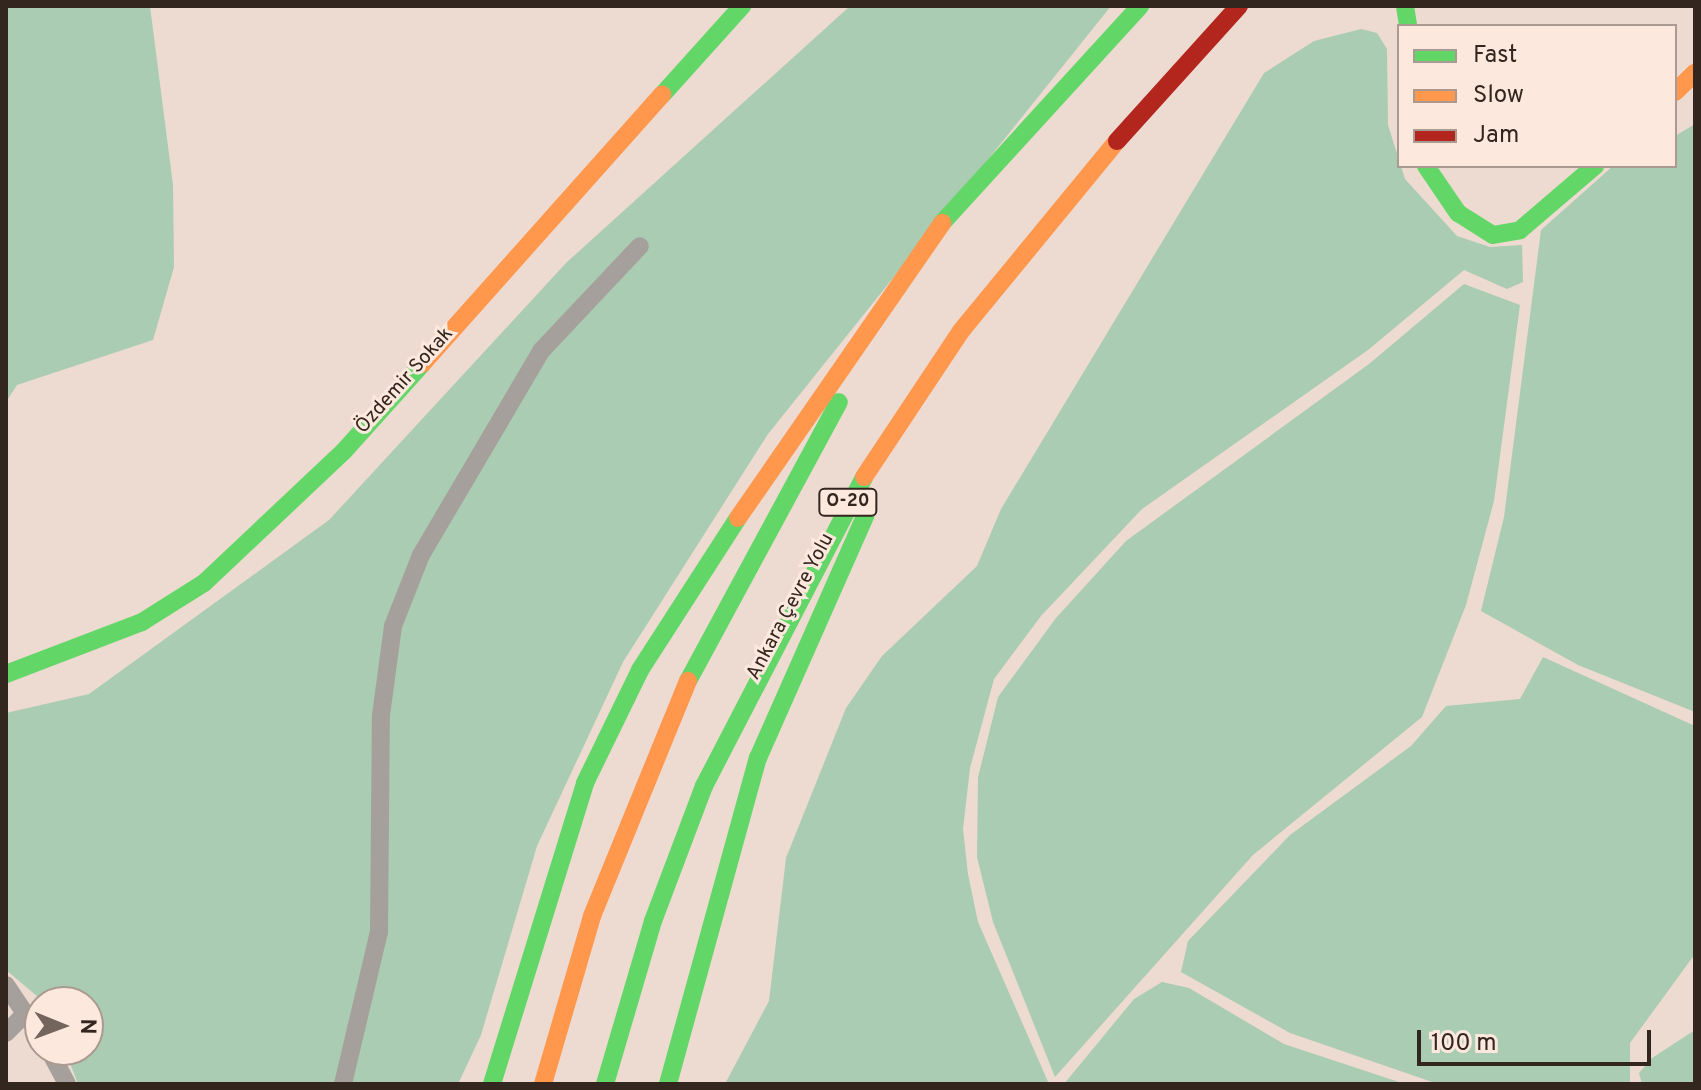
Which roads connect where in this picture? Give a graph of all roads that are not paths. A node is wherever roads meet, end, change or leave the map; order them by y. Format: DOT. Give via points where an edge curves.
graph roads {
  1 [pos="742,6"];
  2 [pos="1140,6"];
  3 [pos="1156,6"];
  4 [pos="1239,6"];
  5 [pos="1695,73"];
  6 [pos="1171,76"];
  7 [pos="1677,90"];
  8 [pos="1427,168"];
  9 [pos="1593,168"];
  10 [pos="640,246"];
  11 [pos="6,674"];
  12 [pos="585,783"];
  13 [pos="6,985"];
  14 [pos="690,988"];
  15 [pos="24,1012"];
  16 [pos="24,1015"];
  17 [pos="6,1033"];
  18 [pos="57,1066"];
  19 [pos="67,1084"];
  20 [pos="343,1084"];
  21 [pos="475,1084"];
  22 [pos="492,1084"];
  23 [pos="543,1084"];
  24 [pos="605,1084"];
  25 [pos="662,1084"];
  26 [pos="668,1084"];
  1 -- 11 [label="main road, Özdemir Sokak" via="344,451 204,583 142,622"];
  2 -- 12 [label="main road" via="981,177 878,308 640,670"];
  3 -- 23 [label="main road, O-20" via="967,218 806,455 720,611 653,759 592,916"];
  4 -- 6 [label="main road, Ankara Çevre Yolu / O-20"];
  5 -- 7 [label="main road"];
  6 -- 14 [label="main road" via="945,384 850,544 758,758"];
  6 -- 24 [label="main road, Ankara Çevre Yolu / O-20" via="961,331 825,541 747,690 686,830"];
  8 -- 9 [label="main road" via="1464,219 1493,235 1520,230"];
  10 -- 20 [label="street" via="541,351 421,555 393,626 381,715 379,932"];
  12 -- 21 [label="main road"];
  12 -- 22 [label="main road"];
  13 -- 15 [label="street"];
  14 -- 25 [label="main road"];
  14 -- 26 [label="main road"];
  16 -- 17 [label="street"];
  18 -- 19 [label="street"];
}
